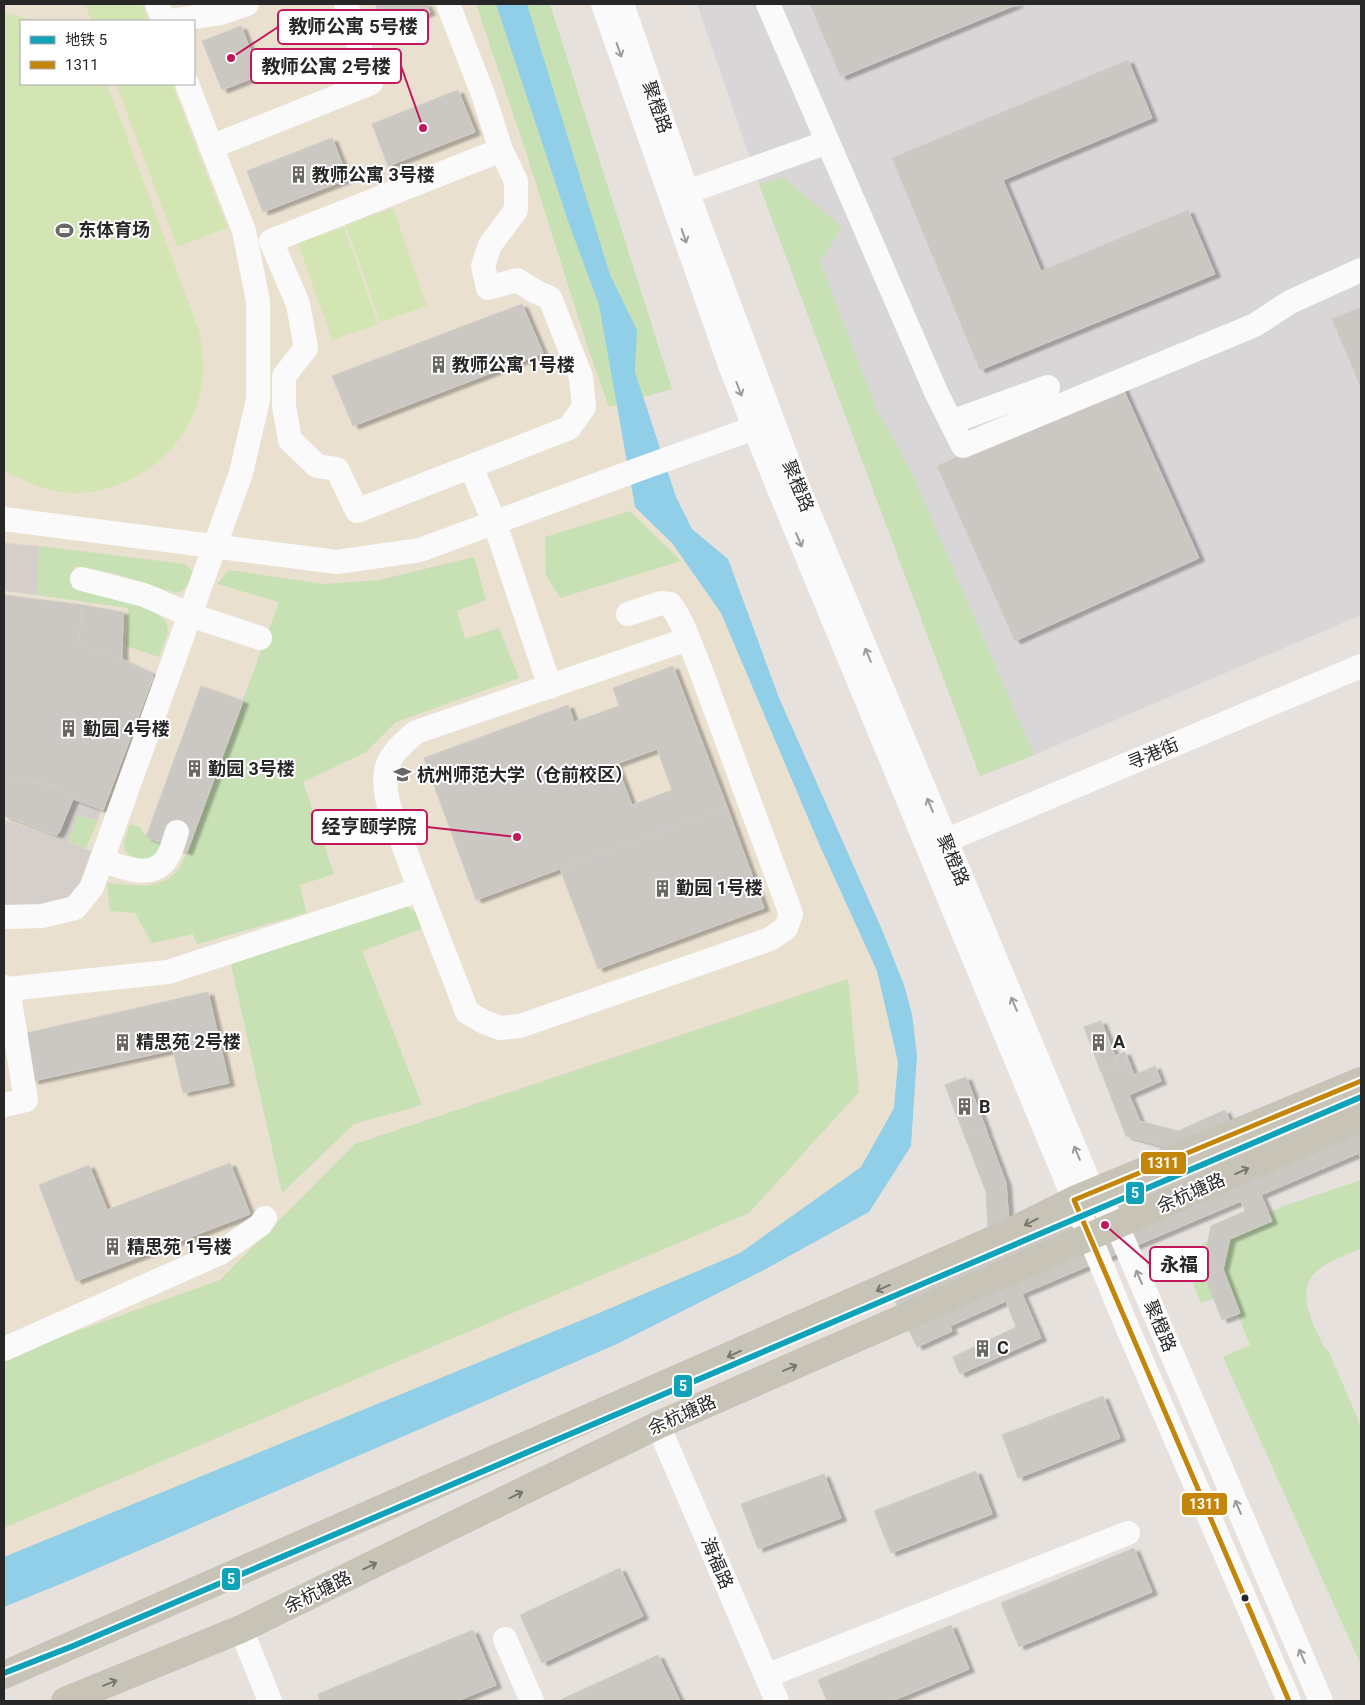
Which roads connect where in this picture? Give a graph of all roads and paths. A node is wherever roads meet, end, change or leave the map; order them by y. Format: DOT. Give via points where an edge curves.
graph roads {
  1 [pos="157,4"];
  2 [pos="247,4"];
  3 [pos="346,4"];
  4 [pos="448,4"];
  5 [pos="603,4"];
  6 [pos="622,4"];
  7 [pos="768,4"];
  8 [pos="164,20"];
  9 [pos="176,20"];
  10 [pos="186,85"];
  11 [pos="828,142"];
  12 [pos="211,147"];
  13 [pos="501,150"];
  14 [pos="679,195"];
  15 [pos="271,241"];
  16 [pos="246,244"];
  17 [pos="1361,270"];
  18 [pos="1048,387"];
  19 [pos="258,400"];
  20 [pos="284,400"];
  21 [pos="951,422"];
  22 [pos="764,425"];
  23 [pos="471,467"];
  24 [pos="4,519"];
  25 [pos="495,524"];
  26 [pos="215,547"];
  27 [pos="82,579"];
  28 [pos="628,614"];
  29 [pos="190,615"];
  30 [pos="260,638"];
  31 [pos="688,639"];
  32 [pos="1361,666"];
  33 [pos="550,686"];
  34 [pos="177,832"];
  35 [pos="945,841"];
  36 [pos="102,860"];
  37 [pos="419,890"];
  38 [pos="4,917"];
  39 [pos="6,988"];
  40 [pos="1361,1081"];
  41 [pos="4,1105"];
  42 [pos="1361,1118"];
  43 [pos="1083,1196"];
  44 [pos="265,1218"];
  45 [pos="1117,1226"];
  46 [pos="1090,1238"];
  47 [pos="4,1350"];
  48 [pos="658,1425"];
  49 [pos="1128,1533"];
  50 [pos="241,1629"];
  51 [pos="505,1640"];
  52 [pos="4,1675"];
  53 [pos="766,1676"];
  54 [pos="65,1701"];
  55 [pos="270,1701"];
  56 [pos="532,1701"];
  57 [pos="777,1701"];
  58 [pos="1289,1701"];
  59 [pos="1321,1701"];
  1 -- 8 [label="street"];
  2 -- 9 [label="street" via="221,13"];
  3 -- 12 [label="street" via="371,83"];
  4 -- 13 [label="street"];
  5 -- 14 [label="street, 聚橙路, one-way"];
  6 -- 14 [label="street, 聚橙路"];
  7 -- 11 [label="street"];
  10 -- 12 [label="street"];
  11 -- 14 [label="street"];
  11 -- 21 [label="street"];
  12 -- 16 [label="street" via="244,231"];
  13 -- 15 [label="street"];
  13 -- 23 [label="street" via="516,181 516,210 490,245 483,266 488,288 517,280 550,298 582,377 584,408 568,428"];
  14 -- 22 [label="street, 聚橙路" via="730,365"];
  15 -- 16 [label="street"];
  15 -- 20 [label="street" via="298,304 306,348 284,376"];
  16 -- 19 [label="street" via="258,301"];
  17 -- 21 [label="street" via="1290,302 1255,325 963,446"];
  18 -- 21 [label="street"];
  19 -- 20 [label="street"];
  19 -- 26 [label="street" via="241,473"];
  20 -- 23 [label="street" via="290,440 317,466 337,469 357,511"];
  22 -- 25 [label="street"];
  35 -- 22 [label="street, 聚橙路, one-way" via="793,475"];
  22 -- 43 [label="street, 聚橙路, one-way"];
  23 -- 25 [label="street"];
  24 -- 26 [label="street"];
  25 -- 26 [label="street" via="420,550 337,562"];
  25 -- 33 [label="street"];
  26 -- 29 [label="street"];
  27 -- 29 [label="street" via="144,595"];
  28 -- 31 [label="street" via="661,603 670,604"];
  29 -- 30 [label="street"];
  29 -- 36 [label="street"];
  31 -- 33 [label="street"];
  31 -- 37 [label="street" via="791,914 786,928 770,939 520,1026 500,1028 468,1012"];
  32 -- 35 [label="street, 寻港街"];
  33 -- 37 [label="street" via="416,732 397,749 386,769 385,793"];
  34 -- 36 [label="street" via="167,859 157,867 144,871 129,870"];
  43 -- 35 [label="street, 聚橙路, one-way"];
  36 -- 38 [label="street" via="92,887 75,908 42,916"];
  37 -- 39 [label="street" via="168,972"];
  39 -- 41 [label="street" via="26,1100"];
  40 -- 43 [label="main road, 余杭塘路"];
  45 -- 42 [label="main road, 余杭塘路, one-way"];
  43 -- 45 [label="street, 聚橙路"];
  43 -- 46 [label="street, 聚橙路"];
  43 -- 52 [label="main road, 余杭塘路, one-way" via="997,1238"];
  44 -- 47 [label="street" via="220,1253"];
  45 -- 46 [label="main road, 余杭塘路"];
  59 -- 45 [label="street, 聚橙路, one-way"];
  48 -- 46 [label="main road, 余杭塘路, one-way"];
  46 -- 58 [label="street, 聚橙路"];
  50 -- 48 [label="main road, 余杭塘路, one-way"];
  48 -- 53 [label="street, 海福路"];
  49 -- 53 [label="street"];
  54 -- 50 [label="main road, 余杭塘路, one-way"];
  50 -- 55 [label="street"];
  51 -- 56 [label="street"];
  53 -- 57 [label="street, 海福路"];
}
